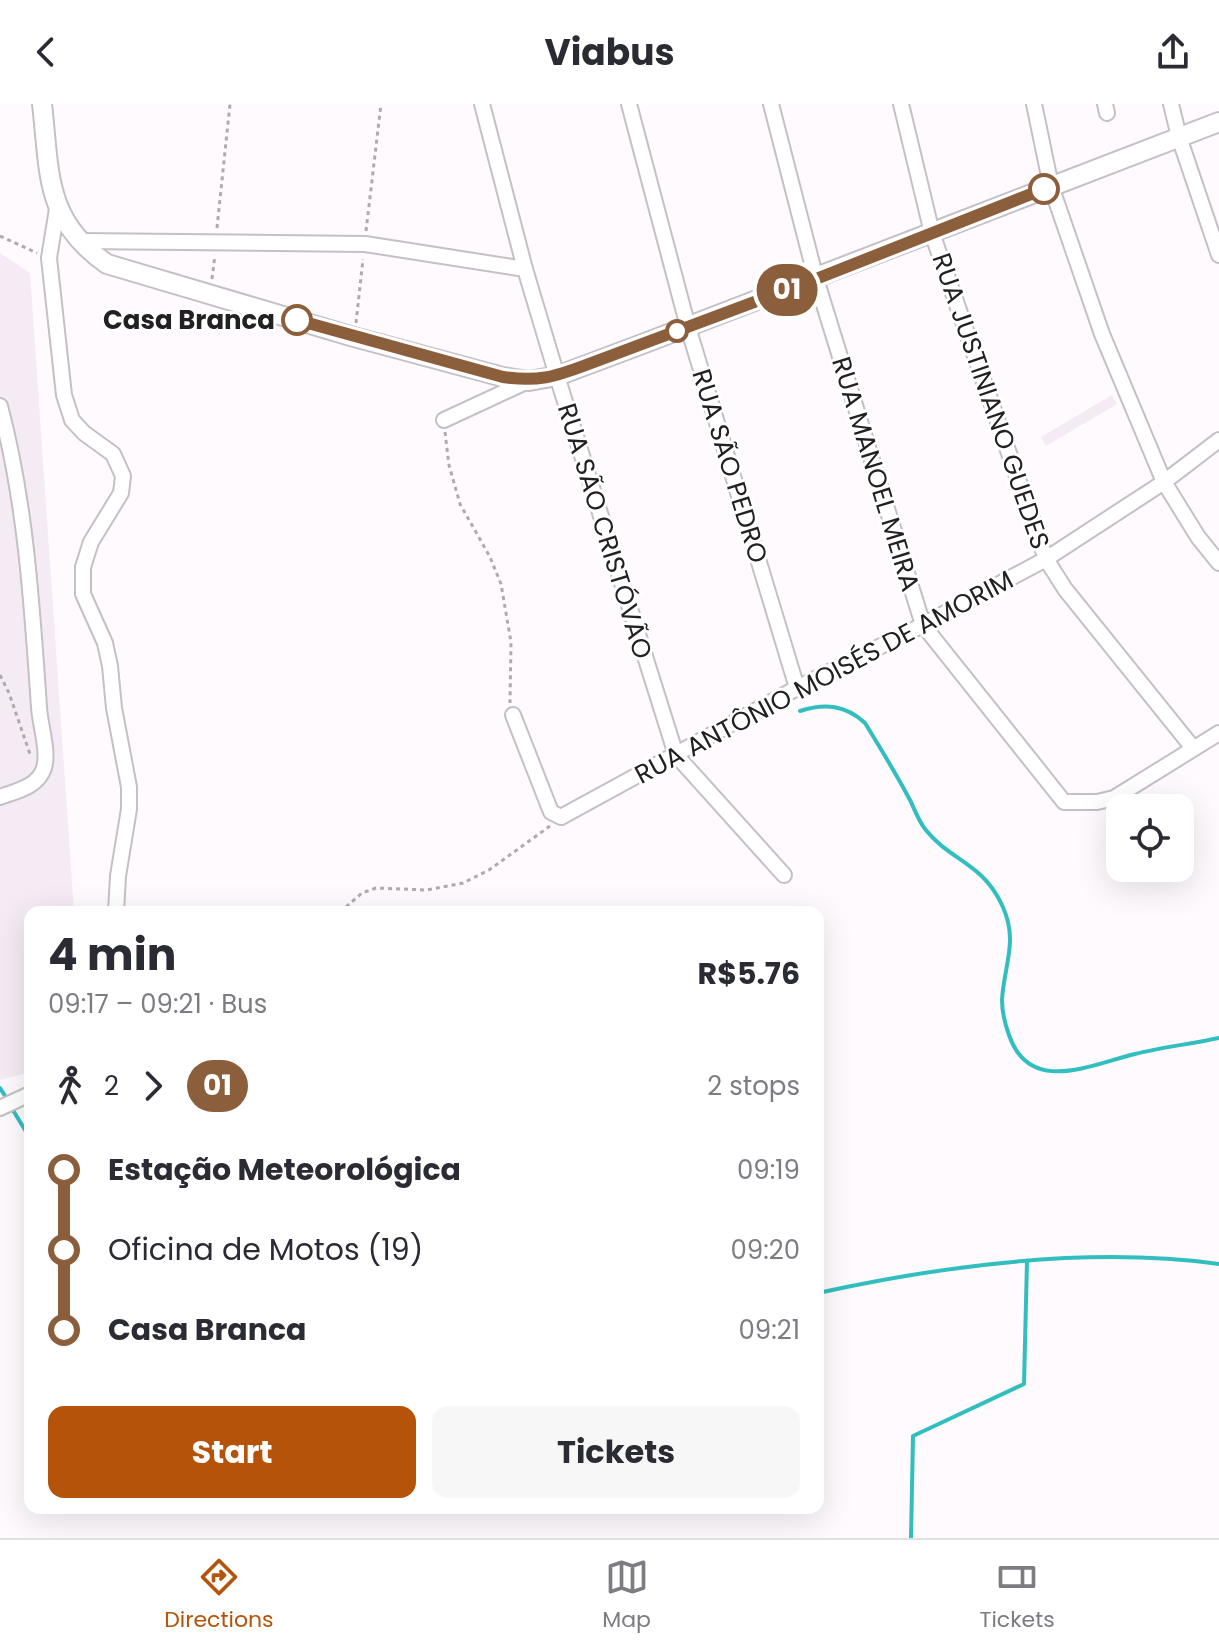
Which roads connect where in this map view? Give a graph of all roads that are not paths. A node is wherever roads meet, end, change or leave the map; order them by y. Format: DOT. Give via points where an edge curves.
graph roads {
  1 [pos="42,104"];
  2 [pos="482,104"];
  3 [pos="629,104"];
  4 [pos="771,104"];
  5 [pos="901,104"];
  6 [pos="1034,104"];
  7 [pos="1171,104"];
  8 [pos="1219,122"];
  9 [pos="1179,137"];
  10 [pos="1051,186"];
  11 [pos="57,209"];
  12 [pos="932,233"];
  13 [pos="81,241"];
  14 [pos="1219,255"];
  15 [pos="525,269"];
  16 [pos="816,279"];
  17 [pos="688,327"];
  18 [pos="557,376"];
  19 [pos="529,381"];
  20 [pos="0,406"];
  21 [pos="444,420"];
  22 [pos="1219,440"];
  23 [pos="1164,482"];
  24 [pos="1046,559"];
  25 [pos="1219,563"];
  26 [pos="923,625"];
  27 [pos="797,688"];
  28 [pos="513,715"];
  29 [pos="1219,733"];
  30 [pos="1193,748"];
  31 [pos="676,755"];
  32 [pos="0,797"];
  33 [pos="784,875"];
  34 [pos="116,906"];
  35 [pos="24,1097"];
  36 [pos="0,1108"];
  1 -- 11 [label="main road"];
  2 -- 15 [label="street, RUA SÃO CRISTÓVÃO"];
  3 -- 17 [label="street, RUA SÃO PEDRO"];
  4 -- 16 [label="street, RUA MANOEL MEIRA"];
  5 -- 12 [label="street, RUA JUSTINIANO GUEDES"];
  6 -- 10 [label="street"];
  7 -- 9 [label="street"];
  8 -- 9 [label="main road"];
  9 -- 10 [label="main road"];
  9 -- 14 [label="street"];
  10 -- 12 [label="main road"];
  10 -- 23 [label="street" via="1102,334"];
  11 -- 13 [label="main road"];
  11 -- 34 [label="street" via="49,258 64,395 72,420 113,454 123,476 121,493 91,542 83,567 83,594 110,666 129,787"];
  12 -- 16 [label="main road"];
  12 -- 24 [label="street, RUA JUSTINIANO GUEDES"];
  13 -- 15 [label="street" via="365,244"];
  13 -- 19 [label="main road" via="107,264 354,337"];
  15 -- 18 [label="street, RUA SÃO CRISTÓVÃO"];
  16 -- 17 [label="main road"];
  16 -- 26 [label="street, RUA MANOEL MEIRA"];
  17 -- 18 [label="main road"];
  17 -- 27 [label="street, RUA SÃO PEDRO"];
  18 -- 19 [label="main road"];
  18 -- 31 [label="street, RUA SÃO CRISTÓVÃO"];
  19 -- 21 [label="street"];
  20 -- 32 [label="street" via="21,507 46,757 37,780"];
  22 -- 23 [label="street, RUA ANTÔNIO MOISÉS DE AMORIM"];
  23 -- 24 [label="street, RUA ANTÔNIO MOISÉS DE AMORIM"];
  23 -- 25 [label="street"];
  24 -- 26 [label="street, RUA ANTÔNIO MOISÉS DE AMORIM"];
  24 -- 30 [label="street, RUA JUSTINIANO GUEDES"];
  26 -- 27 [label="street, RUA ANTÔNIO MOISÉS DE AMORIM"];
  26 -- 30 [label="street, RUA MANOEL MEIRA" via="1064,802 1114,798"];
  27 -- 31 [label="street, RUA ANTÔNIO MOISÉS DE AMORIM"];
  28 -- 31 [label="street, RUA ANTÔNIO MOISÉS DE AMORIM" via="551,812 561,817"];
  29 -- 30 [label="street"];
  31 -- 33 [label="street, RUA SÃO CRISTÓVÃO"];
  35 -- 36 [label="street"];
}
